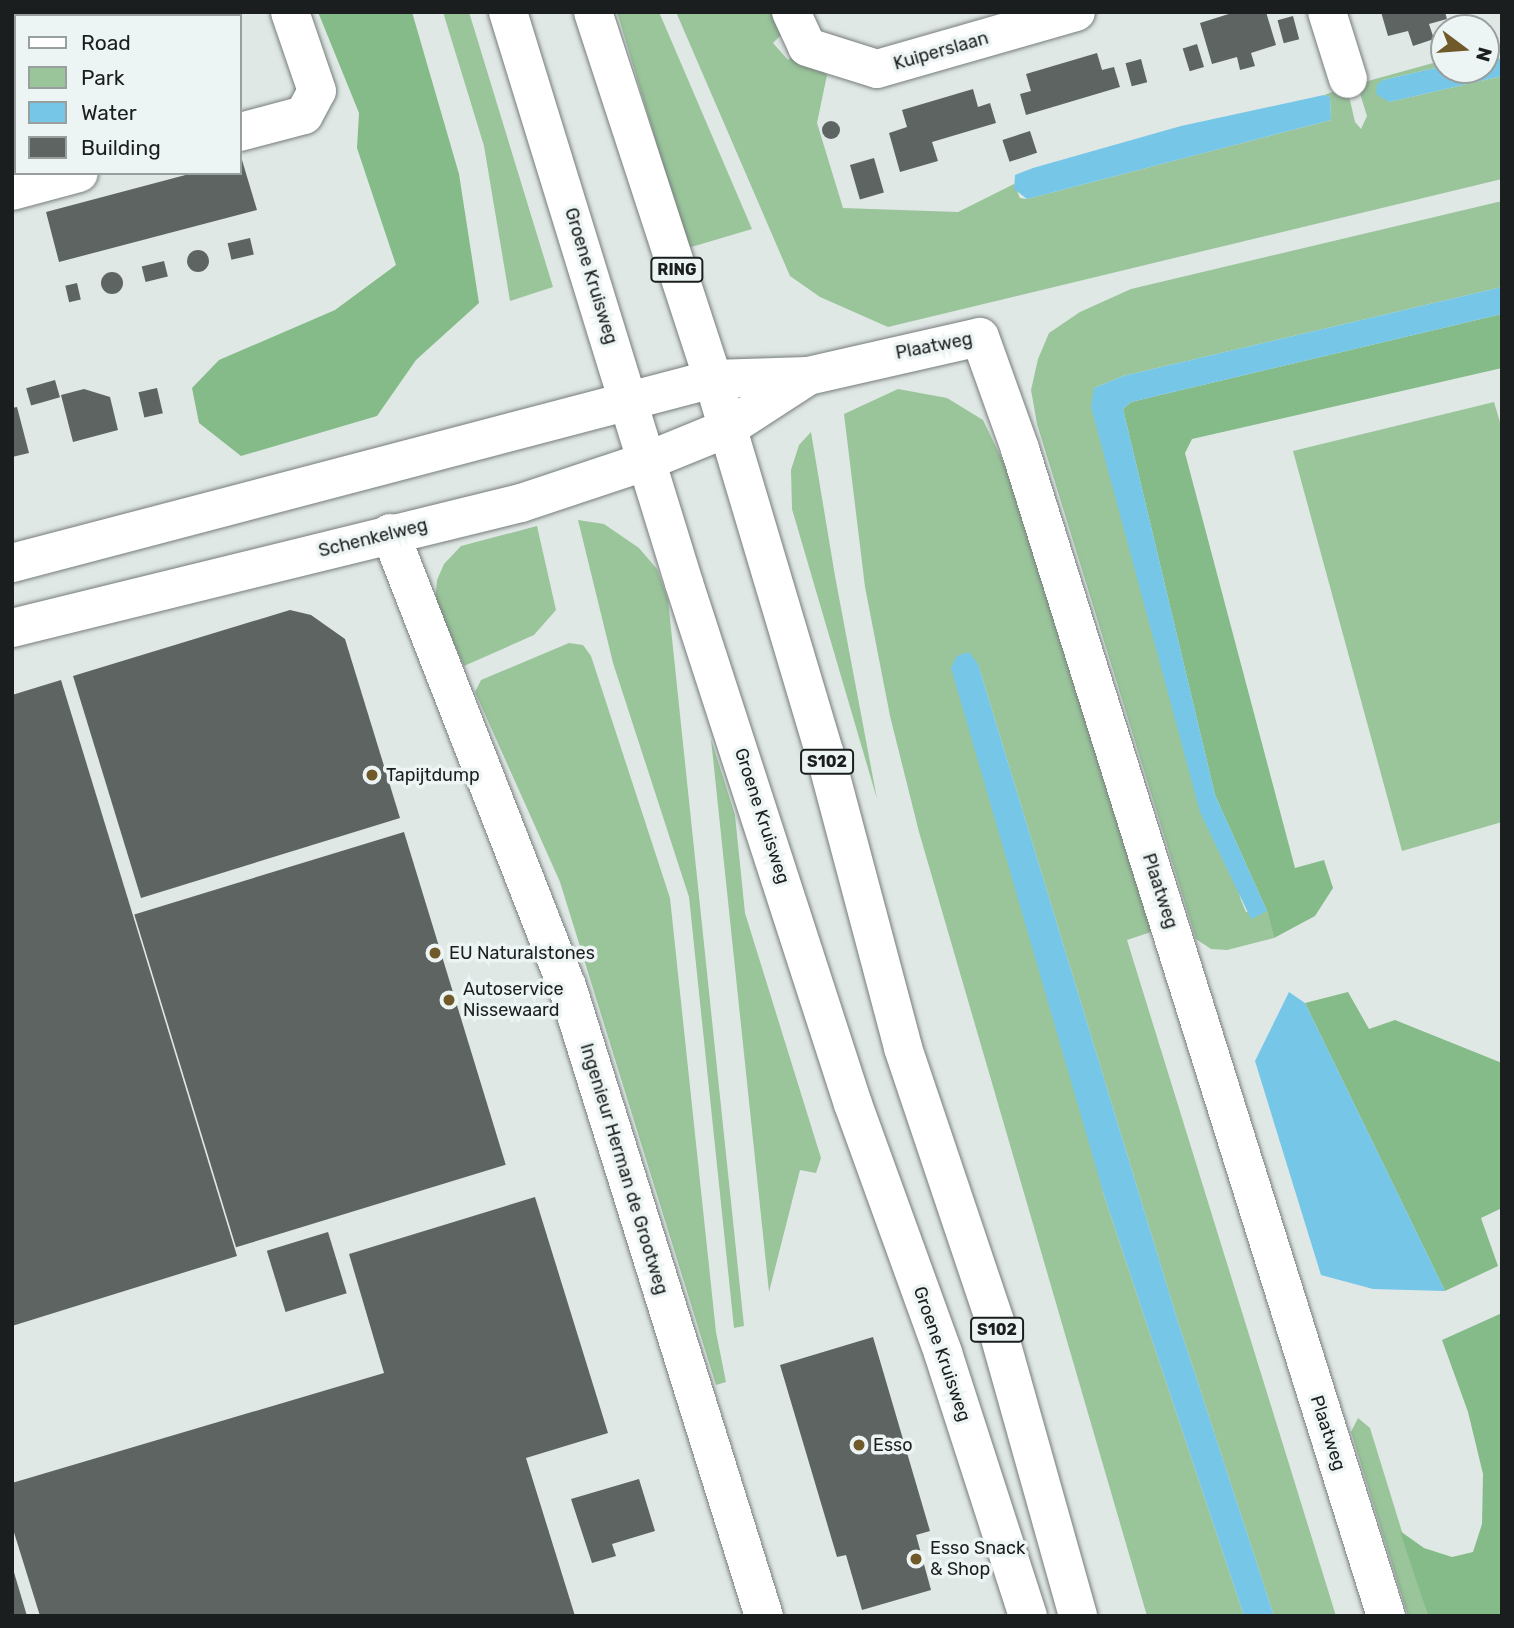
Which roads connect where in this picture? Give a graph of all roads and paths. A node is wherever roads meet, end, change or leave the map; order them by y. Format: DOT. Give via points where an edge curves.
graph roads {
  1 [pos="290,12"];
  2 [pos="508,12"];
  3 [pos="593,12"];
  4 [pos="791,12"];
  5 [pos="1076,12"];
  6 [pos="1327,12"];
  7 [pos="1348,79"];
  8 [pos="242,131"];
  9 [pos="72,175"];
  10 [pos="12,191"];
  11 [pos="808,376"];
  12 [pos="713,379"];
  13 [pos="629,404"];
  14 [pos="728,428"];
  15 [pos="647,461"];
  16 [pos="390,533"];
  17 [pos="12,563"];
  18 [pos="12,628"];
  19 [pos="764,1616"];
  20 [pos="1028,1616"];
  21 [pos="1078,1616"];
  22 [pos="1387,1616"];
  1 -- 8 [label="main road" via="317,90 304,115"];
  2 -- 13 [label="main road, Groene Kruisweg"];
  3 -- 12 [label="main road, RING"];
  4 -- 5 [label="main road, Kuiperslaan" via="807,47 877,69"];
  6 -- 7 [label="main road"];
  9 -- 10 [label="main road"];
  11 -- 12 [label="main road, Plaatweg"];
  11 -- 14 [label="main road, Plaatweg"];
  11 -- 22 [label="main road, Plaatweg" via="980,337 1020,449"];
  12 -- 13 [label="main road"];
  12 -- 14 [label="main road, RING"];
  13 -- 15 [label="main road, Groene Kruisweg"];
  13 -- 17 [label="main road"];
  14 -- 15 [label="main road, Schenkelweg"];
  14 -- 21 [label="main road, S102" via="825,754 903,1048 998,1331"];
  15 -- 16 [label="main road, Schenkelweg" via="535,499"];
  15 -- 20 [label="main road, Groene Kruisweg" via="853,1104 943,1353"];
  16 -- 18 [label="main road, Schenkelweg"];
  16 -- 19 [label="main road, Ingenieur Herman de Grootweg" via="567,986"];
}
